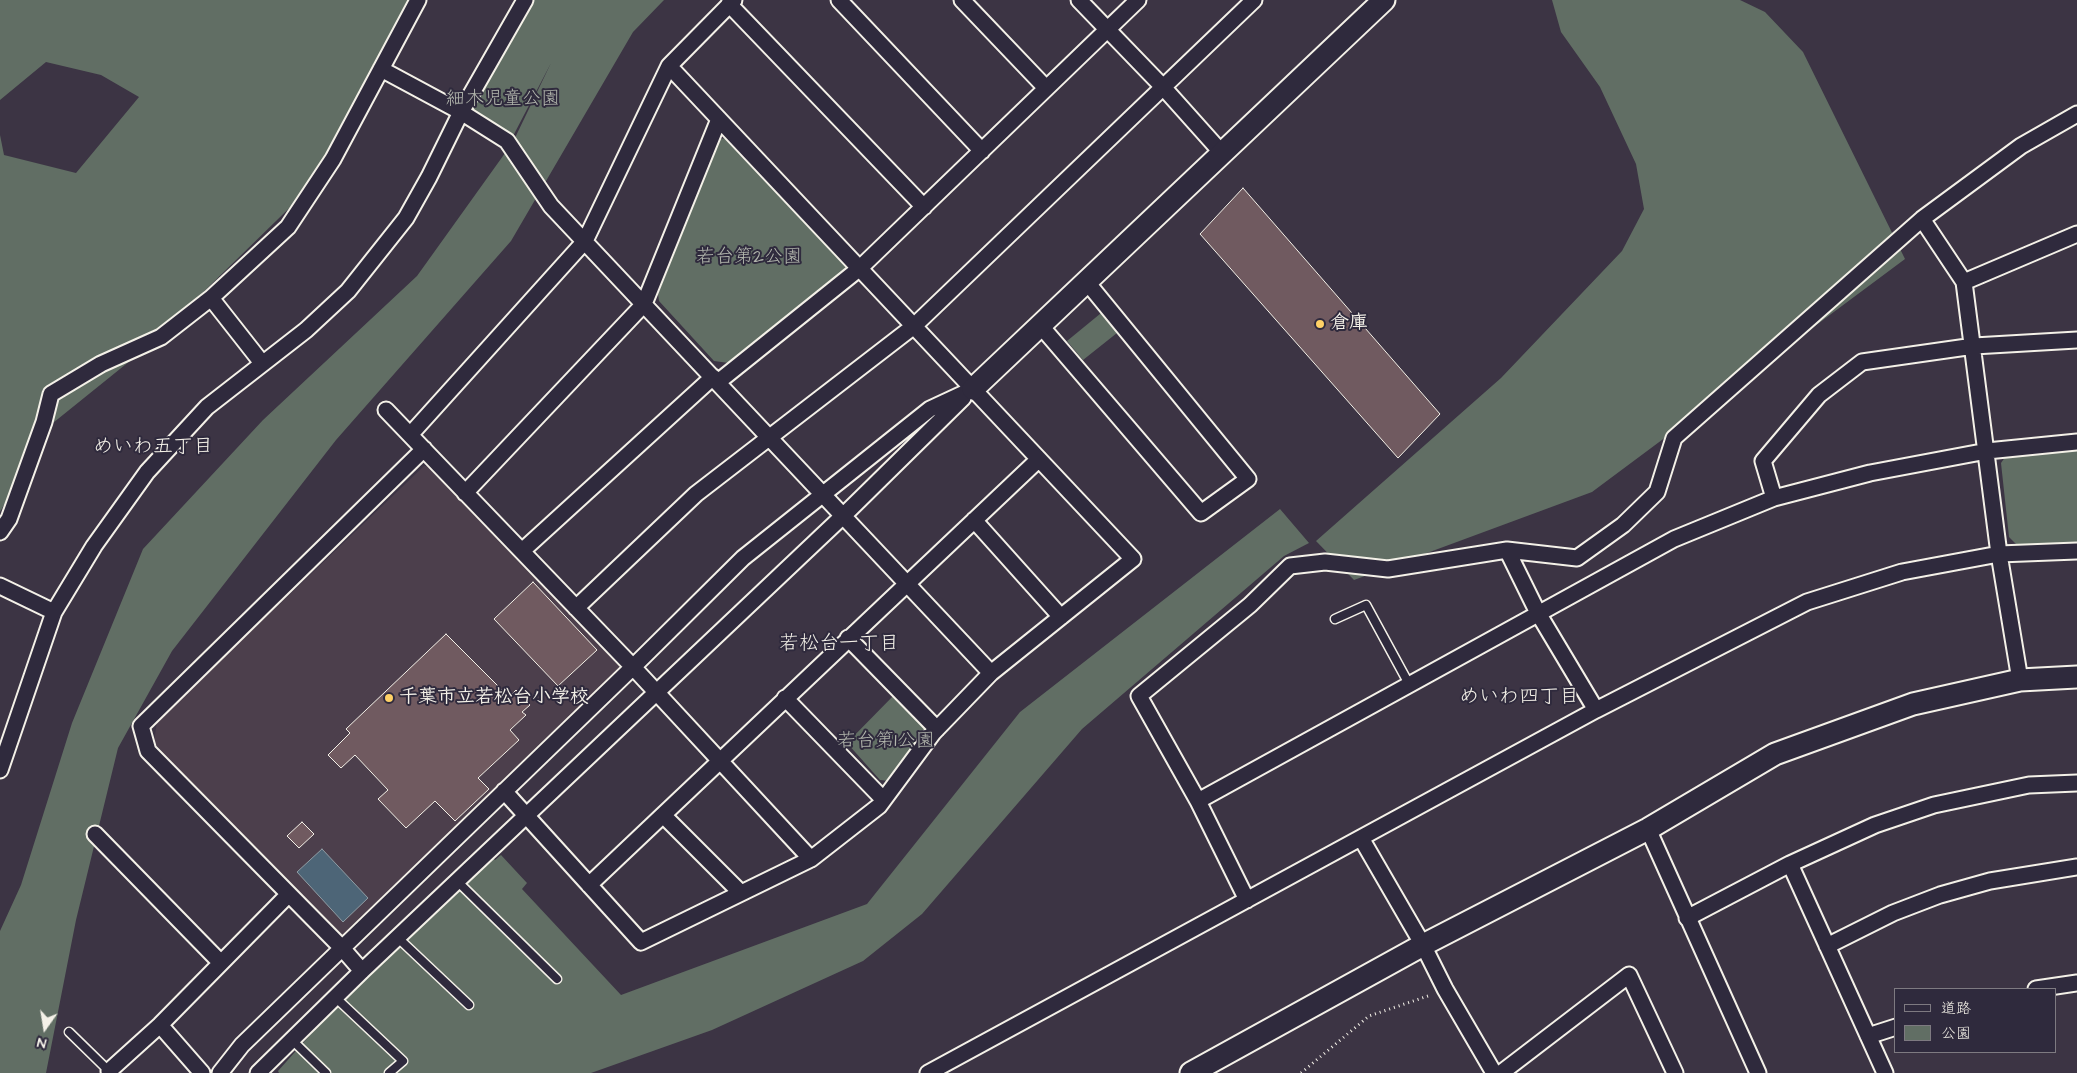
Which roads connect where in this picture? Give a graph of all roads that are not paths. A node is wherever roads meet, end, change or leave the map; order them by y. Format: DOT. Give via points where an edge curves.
graph roads {
  1 [pos="418,0"];
  2 [pos="525,0"];
  3 [pos="839,0"];
  4 [pos="962,0"];
  5 [pos="1079,0"];
  6 [pos="1138,0"];
  7 [pos="1254,0"];
  8 [pos="1384,0"];
  9 [pos="731,2"];
  10 [pos="1108,29"];
  11 [pos="669,66"];
  12 [pos="381,69"];
  13 [pos="1163,87"];
  14 [pos="1046,88"];
  15 [pos="461,112"];
  16 [pos="2077,114"];
  17 [pos="718,119"];
  18 [pos="982,151"];
  19 [pos="1222,153"];
  20 [pos="924,207"];
  21 [pos="1922,219"];
  22 [pos="2077,234"];
  23 [pos="585,242"];
  24 [pos="860,268"];
  25 [pos="1086,282"];
  26 [pos="1964,282"];
  27 [pos="211,298"];
  28 [pos="644,304"];
  29 [pos="1040,325"];
  30 [pos="914,326"];
  31 [pos="2077,340"];
  32 [pos="1974,346"];
  33 [pos="262,364"];
  34 [pos="716,380"];
  35 [pos="973,389"];
  36 [pos="386,410"];
  37 [pos="410,435"];
  38 [pos="771,438"];
  39 [pos="2077,442"];
  40 [pos="424,449"];
  41 [pos="1987,451"];
  42 [pos="1039,459"];
  43 [pos="465,493"];
  44 [pos="824,494"];
  45 [pos="1774,498"];
  46 [pos="843,515"];
  47 [pos="974,520"];
  48 [pos="0,532"];
  49 [pos="1506,550"];
  50 [pos="2077,550"];
  51 [pos="522,552"];
  52 [pos="1999,554"];
  53 [pos="906,583"];
  54 [pos="0,586"];
  55 [pos="576,608"];
  56 [pos="54,612"];
  57 [pos="1538,613"];
  58 [pos="1062,617"];
  59 [pos="1334,618"];
  60 [pos="848,638"];
  61 [pos="633,667"];
  62 [pos="991,674"];
  63 [pos="2077,677"];
  64 [pos="2020,680"];
  65 [pos="1410,684"];
  66 [pos="656,692"];
  67 [pos="785,698"];
  68 [pos="1596,710"];
  69 [pos="937,729"];
  70 [pos="720,760"];
  71 [pos="0,770"];
  72 [pos="2077,783"];
  73 [pos="504,792"];
  74 [pos="884,799"];
  75 [pos="1198,801"];
  76 [pos="663,815"];
  77 [pos="526,816"];
  78 [pos="1648,829"];
  79 [pos="95,834"];
  80 [pos="1361,838"];
  81 [pos="811,859"];
  82 [pos="1790,864"];
  83 [pos="2077,868"];
  84 [pos="457,881"];
  85 [pos="589,885"];
  86 [pos="741,893"];
  87 [pos="289,894"];
  88 [pos="1247,900"];
  89 [pos="1687,918"];
  90 [pos="397,937"];
  91 [pos="1423,945"];
  92 [pos="1828,946"];
  93 [pos="342,948"];
  94 [pos="221,963"];
  95 [pos="362,971"];
  96 [pos="557,979"];
  97 [pos="2077,983"];
  98 [pos="2043,988"];
  99 [pos="335,997"];
  100 [pos="470,1005"];
  101 [pos="160,1025"];
  102 [pos="1894,1028"];
  103 [pos="70,1032"];
  104 [pos="1868,1036"];
  105 [pos="292,1040"];
  106 [pos="955,1067"];
  107 [pos="110,1072"];
  108 [pos="202,1073"];
  109 [pos="220,1073"];
  110 [pos="258,1073"];
  111 [pos="326,1073"];
  112 [pos="389,1073"];
  113 [pos="928,1073"];
  114 [pos="1191,1073"];
  115 [pos="1494,1073"];
  116 [pos="1501,1073"];
  117 [pos="1675,1073"];
  118 [pos="1758,1073"];
  119 [pos="1885,1073"];
  1 -- 12 [label="street"];
  2 -- 15 [label="street"];
  3 -- 18 [label="street"];
  4 -- 14 [label="street"];
  5 -- 10 [label="street"];
  6 -- 10 [label="street"];
  7 -- 13 [label="street"];
  8 -- 19 [label="street"];
  9 -- 11 [label="street"];
  9 -- 20 [label="street"];
  10 -- 13 [label="street"];
  10 -- 14 [label="street"];
  11 -- 17 [label="street"];
  11 -- 23 [label="street"];
  12 -- 15 [label="street"];
  12 -- 27 [label="street" via="334,159 288,227"];
  13 -- 19 [label="street"];
  13 -- 30 [label="street"];
  14 -- 18 [label="street"];
  15 -- 23 [label="street" via="506,141 551,206"];
  15 -- 33 [label="street" via="406,218 348,291 306,330"];
  16 -- 21 [label="street" via="2021,146"];
  17 -- 24 [label="street"];
  17 -- 28 [label="street"];
  18 -- 20 [label="street"];
  19 -- 25 [label="street"];
  20 -- 24 [label="street"];
  21 -- 26 [label="street"];
  21 -- 49 [label="street" via="1674,438 1657,492 1623,525 1577,558"];
  22 -- 26 [label="street"];
  23 -- 28 [label="street"];
  23 -- 37 [label="street"];
  24 -- 30 [label="street"];
  24 -- 34 [label="street"];
  25 -- 29 [label="street"];
  25 -- 29 [label="street" via="1248,479 1201,513"];
  26 -- 32 [label="street"];
  27 -- 33 [label="street"];
  27 -- 48 [label="street" via="161,337 101,364 51,394 9,519"];
  28 -- 34 [label="street"];
  28 -- 43 [label="street"];
  29 -- 35 [label="street"];
  30 -- 35 [label="street"];
  30 -- 38 [label="street"];
  31 -- 32 [label="street"];
  32 -- 41 [label="street"];
  32 -- 45 [label="street" via="1862,362 1820,394 1764,461"];
  33 -- 56 [label="street" via="207,407 147,472 94,546"];
  34 -- 38 [label="street"];
  34 -- 51 [label="street"];
  35 -- 42 [label="street"];
  35 -- 44 [label="street" via="930,409"];
  35 -- 46 [label="street"];
  36 -- 37 [label="street"];
  37 -- 40 [label="street"];
  38 -- 44 [label="street"];
  38 -- 55 [label="street" via="696,494"];
  39 -- 41 [label="street"];
  40 -- 43 [label="street"];
  40 -- 87 [label="street" via="141,726 148,751"];
  41 -- 45 [label="street" via="1870,473"];
  41 -- 52 [label="street"];
  42 -- 47 [label="street"];
  42 -- 58 [label="street" via="1133,559"];
  43 -- 51 [label="street"];
  44 -- 46 [label="street"];
  44 -- 61 [label="street" via="743,558"];
  45 -- 57 [label="street" via="1674,539"];
  46 -- 53 [label="street"];
  46 -- 66 [label="street"];
  47 -- 53 [label="street"];
  47 -- 58 [label="street"];
  49 -- 57 [label="street"];
  49 -- 75 [label="street" via="1388,569 1325,562 1290,566 1250,605 1140,696"];
  50 -- 52 [label="street"];
  51 -- 55 [label="street"];
  52 -- 64 [label="street"];
  52 -- 68 [label="street" via="1902,572 1807,602"];
  53 -- 60 [label="street"];
  53 -- 62 [label="street"];
  54 -- 56 [label="street"];
  55 -- 61 [label="street"];
  56 -- 71 [label="street"];
  57 -- 65 [label="street"];
  57 -- 68 [label="street"];
  58 -- 62 [label="street"];
  59 -- 65 [label="lane" via="1366,605"];
  60 -- 67 [label="street"];
  60 -- 69 [label="street"];
  61 -- 66 [label="street"];
  61 -- 73 [label="street"];
  62 -- 69 [label="street"];
  63 -- 64 [label="street"];
  64 -- 78 [label="street" via="1913,704 1775,754"];
  65 -- 75 [label="street"];
  66 -- 70 [label="street"];
  66 -- 77 [label="street"];
  67 -- 70 [label="street"];
  67 -- 74 [label="street"];
  68 -- 80 [label="street"];
  69 -- 74 [label="street"];
  70 -- 76 [label="street"];
  70 -- 81 [label="street"];
  72 -- 82 [label="street" via="2029,785 1934,805 1875,825"];
  73 -- 77 [label="street"];
  73 -- 93 [label="street"];
  74 -- 81 [label="street"];
  75 -- 88 [label="street"];
  76 -- 85 [label="street"];
  76 -- 86 [label="street"];
  77 -- 84 [label="street"];
  77 -- 85 [label="street"];
  78 -- 89 [label="street"];
  78 -- 91 [label="street"];
  79 -- 94 [label="street"];
  80 -- 88 [label="street"];
  80 -- 91 [label="street"];
  81 -- 86 [label="street"];
  82 -- 89 [label="street"];
  82 -- 92 [label="street"];
  83 -- 92 [label="street" via="1990,881 1940,895 1893,913"];
  84 -- 90 [label="street"];
  84 -- 96 [label="lane"];
  85 -- 86 [label="street" via="641,942"];
  87 -- 93 [label="street"];
  87 -- 94 [label="street"];
  88 -- 106 [label="street"];
  89 -- 118 [label="street"];
  90 -- 95 [label="street"];
  90 -- 100 [label="lane"];
  91 -- 114 [label="street"];
  91 -- 115 [label="street" via="1445,990"];
  92 -- 104 [label="street"];
  93 -- 95 [label="street"];
  93 -- 109 [label="street" via="242,1045"];
  94 -- 101 [label="street"];
  95 -- 99 [label="street"];
  97 -- 98 [label="street"];
  99 -- 105 [label="street"];
  99 -- 112 [label="lane" via="403,1061"];
  101 -- 107 [label="street"];
  101 -- 108 [label="street"];
  102 -- 104 [label="street"];
  103 -- 107 [label="lane"];
  104 -- 119 [label="street"];
  105 -- 110 [label="street"];
  105 -- 111 [label="lane"];
  106 -- 113 [label="street"];
  116 -- 117 [label="street" via="1628,975"];
}
